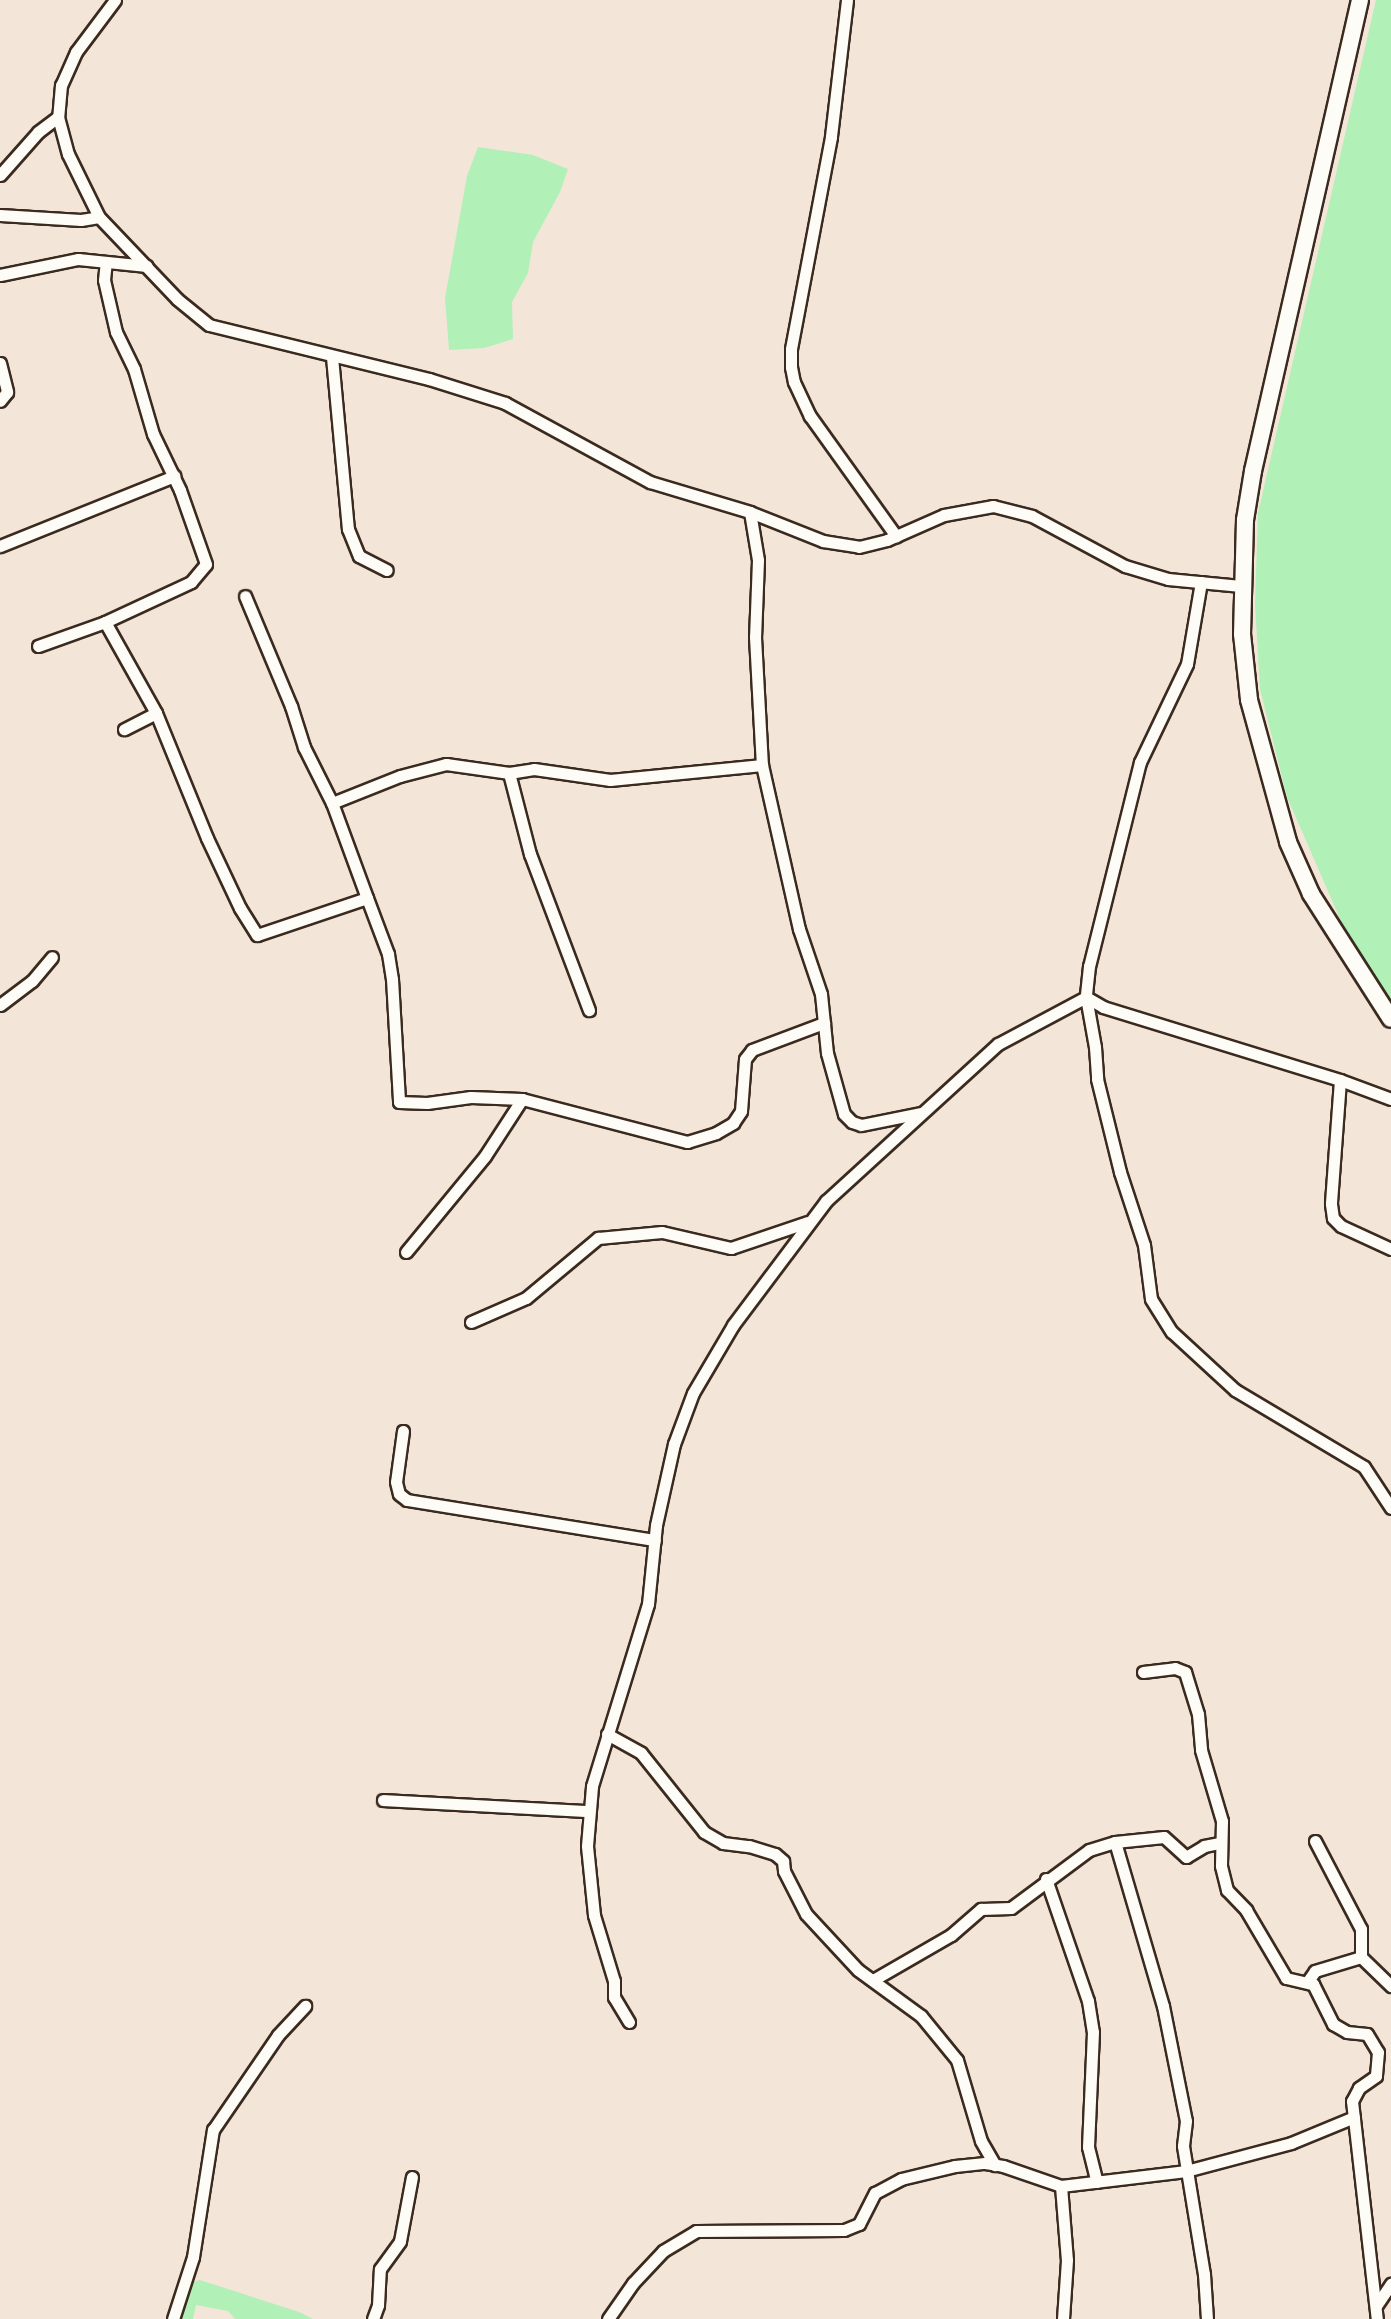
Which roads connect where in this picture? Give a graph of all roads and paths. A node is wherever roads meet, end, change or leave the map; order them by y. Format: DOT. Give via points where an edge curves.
graph roads {
  1 [pos="115,0"];
  2 [pos="847,0"];
  3 [pos="1360,0"];
  4 [pos="58,117"];
  5 [pos="0,175"];
  6 [pos="0,215"];
  7 [pos="99,217"];
  8 [pos="106,262"];
  9 [pos="147,266"];
  10 [pos="0,275"];
  11 [pos="332,357"];
  12 [pos="0,363"];
  13 [pos="0,401"];
  14 [pos="174,476"];
  15 [pos="750,512"];
  16 [pos="896,536"];
  17 [pos="0,546"];
  18 [pos="387,570"];
  19 [pos="1201,582"];
  20 [pos="1241,586"];
  21 [pos="245,596"];
  22 [pos="105,622"];
  23 [pos="38,646"];
  24 [pos="156,713"];
  25 [pos="124,729"];
  26 [pos="762,765"];
  27 [pos="509,773"];
  28 [pos="332,803"];
  29 [pos="367,898"];
  30 [pos="52,957"];
  31 [pos="1086,997"];
  32 [pos="0,1005"];
  33 [pos="589,1010"];
  34 [pos="1391,1019"];
  35 [pos="824,1023"];
  36 [pos="1340,1080"];
  37 [pos="522,1099"];
  38 [pos="1391,1099"];
  39 [pos="922,1113"];
  40 [pos="808,1222"];
  41 [pos="1391,1249"];
  42 [pos="406,1252"];
  43 [pos="471,1322"];
  44 [pos="403,1431"];
  45 [pos="1391,1508"];
  46 [pos="655,1540"];
  47 [pos="1143,1672"];
  48 [pos="607,1734"];
  49 [pos="383,1800"];
  50 [pos="589,1811"];
  51 [pos="1315,1841"];
  52 [pos="1115,1842"];
  53 [pos="1220,1843"];
  54 [pos="1046,1879"];
  55 [pos="1361,1957"];
  56 [pos="873,1980"];
  57 [pos="1308,1981"];
  58 [pos="1391,1986"];
  59 [pos="305,2006"];
  60 [pos="629,2022"];
  61 [pos="1354,2117"];
  62 [pos="995,2165"];
  63 [pos="1186,2171"];
  64 [pos="412,2177"];
  65 [pos="1097,2182"];
  66 [pos="1061,2186"];
  67 [pos="1391,2284"];
  68 [pos="1376,2313"];
  69 [pos="173,2319"];
  70 [pos="373,2319"];
  71 [pos="608,2319"];
  72 [pos="1063,2319"];
  73 [pos="1207,2319"];
  1 -- 4 [label="street" via="76,52 61,85"];
  2 -- 16 [label="street" via="831,137 791,367 810,416"];
  3 -- 20 [label="street" via="1253,471"];
  4 -- 5 [label="street"];
  4 -- 7 [label="street" via="68,154"];
  6 -- 7 [label="street"];
  7 -- 9 [label="street"];
  8 -- 9 [label="street"];
  8 -- 10 [label="street" via="78,259"];
  8 -- 14 [label="street" via="104,280 116,332"];
  9 -- 11 [label="street" via="209,325"];
  11 -- 15 [label="street" via="505,403 650,482"];
  11 -- 18 [label="street" via="348,529 359,556"];
  12 -- 13 [label="street" via="7,392"];
  14 -- 17 [label="street"];
  14 -- 22 [label="street" via="204,551 202,573"];
  15 -- 16 [label="street" via="823,541 859,547"];
  15 -- 26 [label="street" via="758,560 755,637"];
  16 -- 19 [label="street" via="944,515 993,506 1032,516 1125,566"];
  19 -- 20 [label="street"];
  19 -- 31 [label="street" via="1187,664 1132,787"];
  20 -- 34 [label="street" via="1249,700 1288,842 1311,894"];
  21 -- 28 [label="street" via="304,747"];
  22 -- 23 [label="street"];
  22 -- 24 [label="street"];
  24 -- 25 [label="street"];
  24 -- 29 [label="street" via="207,838 257,935"];
  26 -- 27 [label="street" via="610,780 534,769"];
  26 -- 35 [label="street"];
  27 -- 28 [label="street" via="446,764"];
  27 -- 33 [label="street" via="530,854"];
  28 -- 29 [label="street"];
  29 -- 37 [label="street" via="392,979 399,1102"];
  30 -- 32 [label="street" via="32,981"];
  31 -- 36 [label="street" via="1103,1007"];
  31 -- 39 [label="street" via="998,1044"];
  31 -- 45 [label="street" via="1097,1079 1144,1245 1151,1299 1172,1332 1235,1390 1364,1467"];
  35 -- 37 [label="street" via="752,1050 745,1059 741,1111 733,1123 687,1142"];
  35 -- 39 [label="street" via="844,1114 852,1122 861,1125"];
  36 -- 38 [label="street"];
  36 -- 41 [label="street" via="1333,1218"];
  37 -- 42 [label="street" via="485,1156"];
  39 -- 40 [label="street"];
  40 -- 43 [label="street" via="731,1248 662,1232 598,1238 526,1298"];
  40 -- 46 [label="street" via="733,1325 693,1393 674,1444"];
  44 -- 46 [label="street" via="396,1482 407,1500"];
  46 -- 48 [label="street" via="648,1604"];
  47 -- 53 [label="street" via="1185,1672 1222,1821"];
  48 -- 50 [label="street"];
  48 -- 56 [label="street" via="641,1753 704,1832 783,1861 806,1914"];
  49 -- 50 [label="street"];
  50 -- 60 [label="street" via="594,1915 614,1997"];
  51 -- 55 [label="street" via="1361,1929"];
  52 -- 53 [label="street" via="1164,1837 1186,1857"];
  52 -- 54 [label="street" via="1089,1850"];
  52 -- 63 [label="street" via="1163,2006 1186,2121"];
  53 -- 57 [label="street" via="1227,1890 1246,1910 1286,1978"];
  54 -- 56 [label="street" via="1011,1908 981,1909 951,1935"];
  54 -- 65 [label="street" via="1088,2001 1093,2032 1088,2147"];
  55 -- 57 [label="street" via="1315,1971"];
  55 -- 58 [label="street"];
  56 -- 62 [label="street" via="921,2016 957,2060 981,2141"];
  57 -- 61 [label="street" via="1333,2024 1367,2034 1378,2052 1376,2076 1352,2101"];
  59 -- 69 [label="street" via="278,2035 213,2130 193,2257"];
  61 -- 63 [label="street" via="1281,2147"];
  61 -- 68 [label="street"];
  62 -- 66 [label="street"];
  62 -- 71 [label="street" via="955,2166 901,2179 875,2193 859,2224 844,2230 696,2231 663,2251"];
  63 -- 65 [label="street"];
  63 -- 73 [label="street"];
  64 -- 70 [label="street" via="400,2241 380,2269"];
  65 -- 66 [label="street"];
  66 -- 72 [label="street" via="1067,2260"];
  67 -- 68 [label="street"];
}
